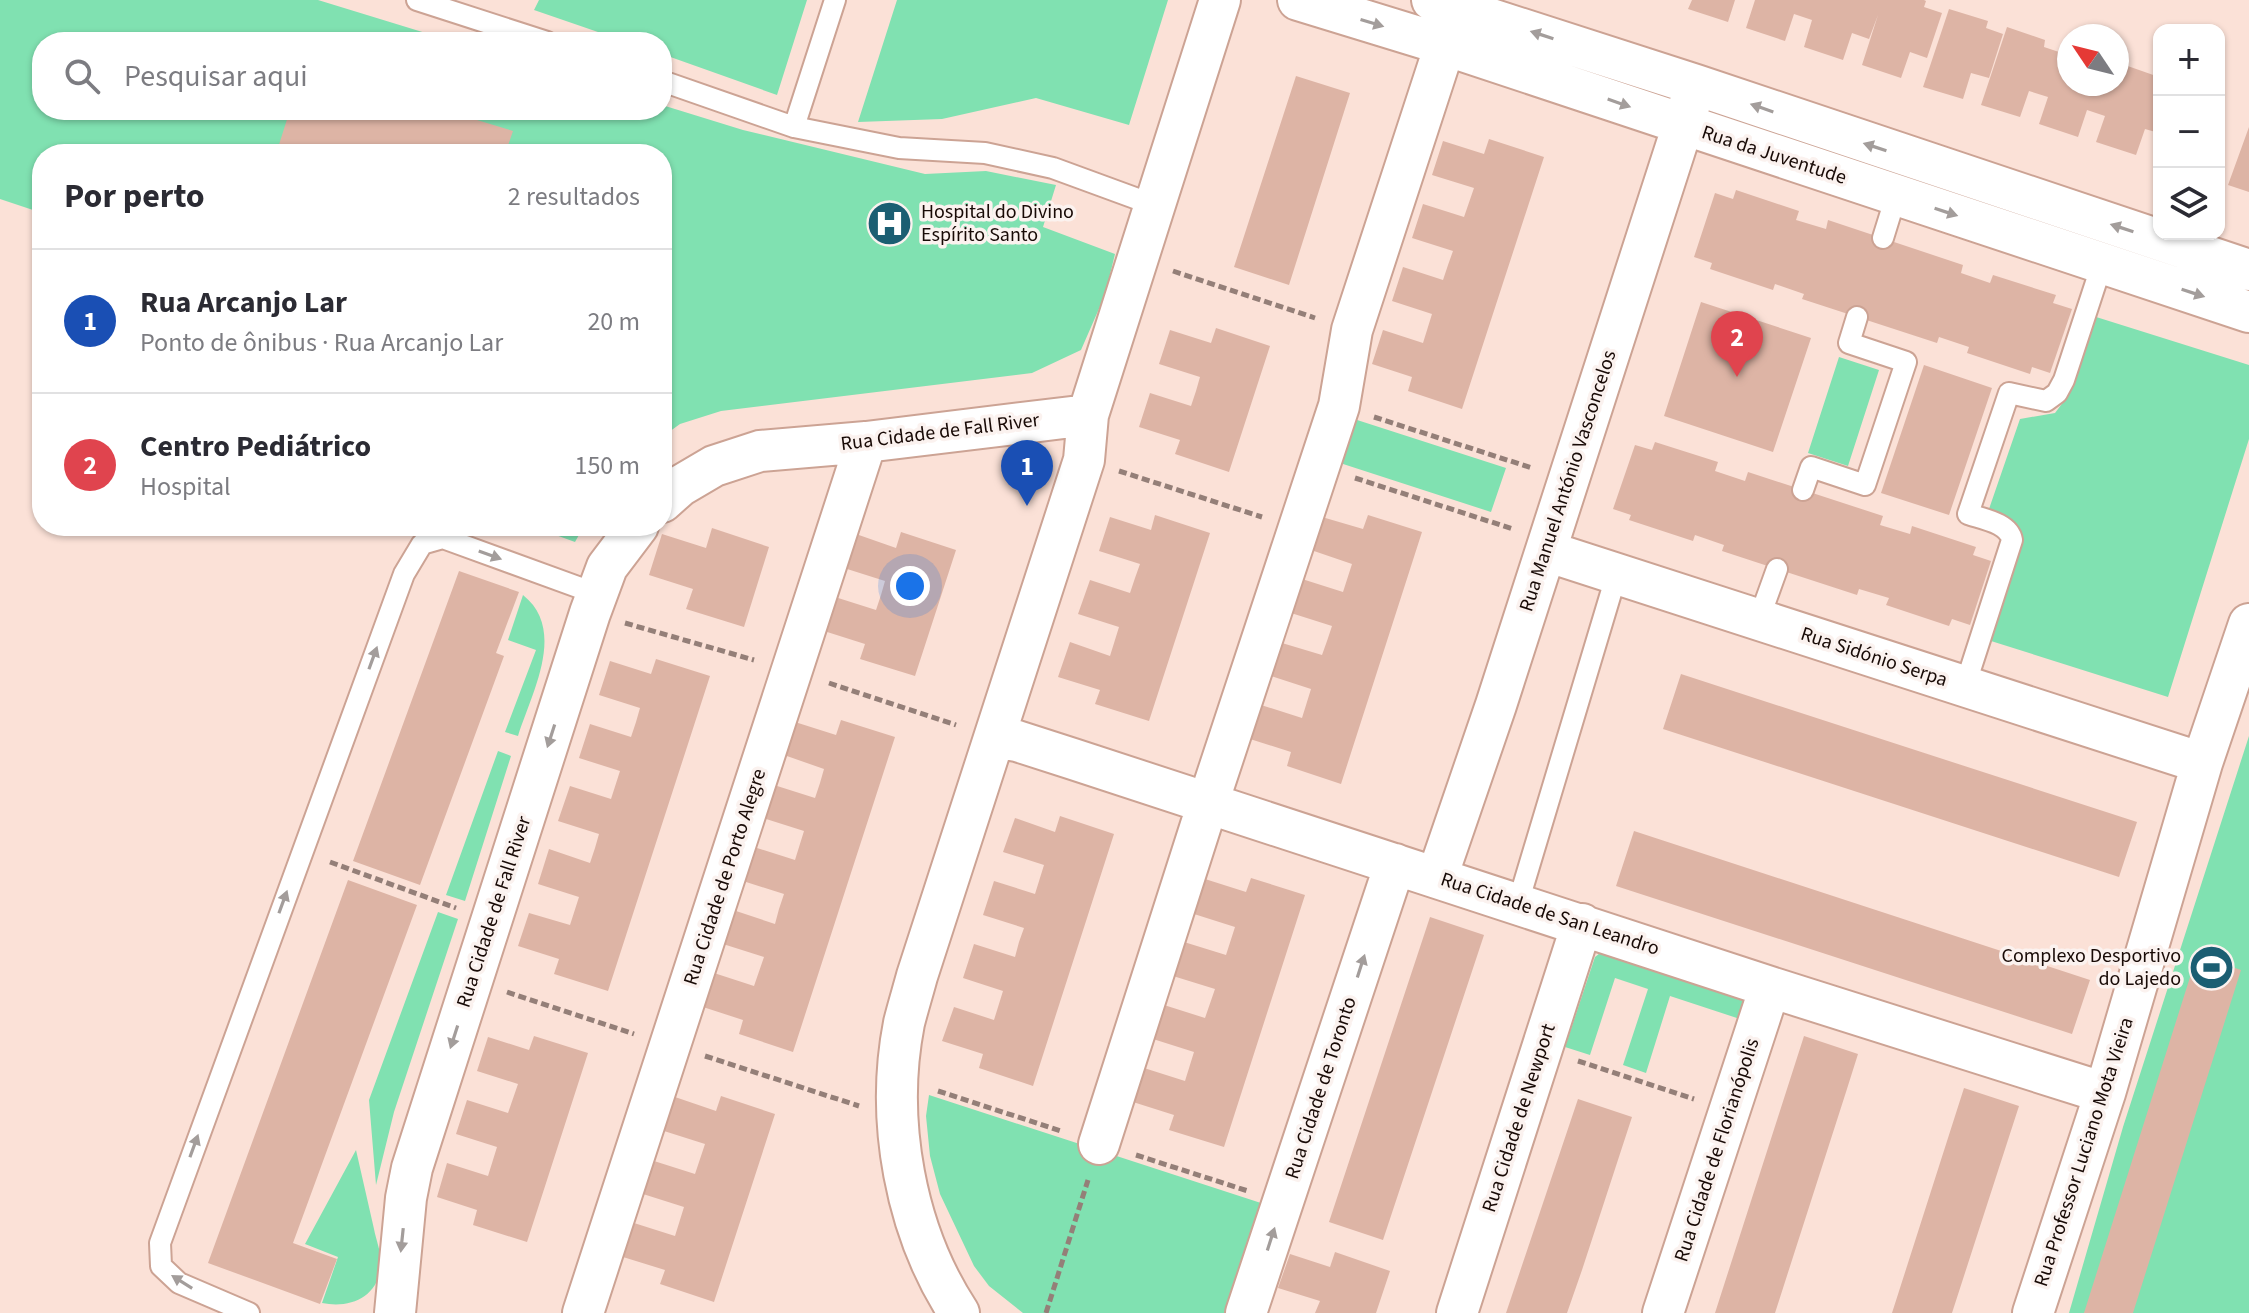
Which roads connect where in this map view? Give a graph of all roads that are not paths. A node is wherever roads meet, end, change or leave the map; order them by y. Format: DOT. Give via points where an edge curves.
graph roads {
  1 [pos="417,0"];
  2 [pos="835,0"];
  3 [pos="1220,0"];
  4 [pos="1298,0"];
  5 [pos="1432,0"];
  6 [pos="516,32"];
  7 [pos="1445,45"];
  8 [pos="672,84"];
  9 [pos="1696,85"];
  10 [pos="1683,125"];
  11 [pos="794,127"];
  12 [pos="1896,196"];
  13 [pos="1154,205"];
  14 [pos="1883,238"];
  15 [pos="2102,264"];
  16 [pos="2249,270"];
  17 [pos="2249,312"];
  18 [pos="1857,317"];
  19 [pos="1088,415"];
  20 [pos="866,442"];
  21 [pos="1803,490"];
  22 [pos="672,493"];
  23 [pos="630,536"];
  24 [pos="1548,546"];
  25 [pos="1777,569"];
  26 [pos="1617,573"];
  27 [pos="593,604"];
  28 [pos="1759,619"];
  29 [pos="2249,624"];
  30 [pos="1965,686"];
  31 [pos="995,737"];
  32 [pos="2202,763"];
  33 [pos="1208,803"];
  34 [pos="1395,864"];
  35 [pos="1437,877"];
  36 [pos="1518,903"];
  37 [pos="1582,924"];
  38 [pos="1770,987"];
  39 [pos="2105,1093"];
  40 [pos="1099,1144"];
  41 [pos="249,1313"];
  42 [pos="395,1313"];
  43 [pos="583,1313"];
  44 [pos="959,1313"];
  45 [pos="1246,1313"];
  46 [pos="1457,1313"];
  47 [pos="1663,1313"];
  48 [pos="2033,1313"];
  1 -- 6 [label="lane"];
  2 -- 11 [label="lane"];
  3 -- 13 [label="street"];
  4 -- 7 [label="street, Rua da Juventude, one-way"];
  9 -- 5 [label="street, Rua da Juventude, one-way"];
  7 -- 10 [label="street, Rua da Juventude, one-way"];
  7 -- 33 [label="street" via="1352,330 1339,406"];
  8 -- 11 [label="lane"];
  9 -- 10 [label="street, Rua Manuel António Vasconcelos"];
  16 -- 9 [label="street, Rua da Juventude, one-way"];
  10 -- 12 [label="street, Rua da Juventude"];
  10 -- 24 [label="street, Rua Manuel António Vasconcelos"];
  11 -- 13 [label="lane" via="899,148 985,153 1053,168"];
  12 -- 14 [label="lane"];
  12 -- 15 [label="street, Rua da Juventude, one-way"];
  13 -- 19 [label="street"];
  15 -- 17 [label="street, Rua da Juventude, one-way"];
  15 -- 30 [label="lane" via="2057,393 2046,401 2009,393 1968,514 2006,528 2012,540"];
  18 -- 21 [label="lane" via="1849,343 1906,362 1865,485 1811,467"];
  19 -- 20 [label="street, Rua Cidade de Fall River"];
  19 -- 31 [label="street" via="1084,460"];
  20 -- 22 [label="street, Rua Cidade de Fall River" via="760,451 714,466"];
  20 -- 43 [label="street, Rua Cidade de Porto Alegre"];
  23 -- 27 [label="street, Rua Cidade de Fall River" via="607,567"];
  24 -- 26 [label="street, Rua Sidónio Serpa"];
  24 -- 35 [label="street, Rua Manuel António Vasconcelos"];
  25 -- 28 [label="lane"];
  26 -- 28 [label="street, Rua Sidónio Serpa"];
  26 -- 36 [label="lane"];
  41 -- 27 [label="lane, one-way" via="179,1283 161,1266 160,1243 404,574 422,544 443,538"];
  27 -- 42 [label="street, Rua Cidade de Fall River, one-way" via="412,1168"];
  28 -- 30 [label="street, Rua Sidónio Serpa"];
  29 -- 32 [label="street, Rua Professor Luciano Mota Vieira"];
  30 -- 32 [label="street, Rua Sidónio Serpa"];
  31 -- 33 [label="street, Rua Cidade de San Leandro"];
  31 -- 44 [label="street" via="917,976 904,1024 898,1079 898,1119 915,1218 943,1288"];
  32 -- 39 [label="street, Rua Professor Luciano Mota Vieira"];
  33 -- 34 [label="street, Rua Cidade de San Leandro"];
  33 -- 40 [label="street"];
  34 -- 35 [label="street, Rua Cidade de San Leandro"];
  45 -- 34 [label="street, Rua Cidade de Toronto, one-way"];
  35 -- 36 [label="street, Rua Cidade de San Leandro"];
  36 -- 37 [label="street, Rua Cidade de San Leandro"];
  37 -- 38 [label="street, Rua Cidade de San Leandro"];
  37 -- 46 [label="street, Rua Cidade de Newport"];
  38 -- 39 [label="street, Rua Cidade de San Leandro"];
  38 -- 47 [label="street, Rua Cidade de Florianópolis"];
  39 -- 48 [label="street, Rua Professor Luciano Mota Vieira"];
}
